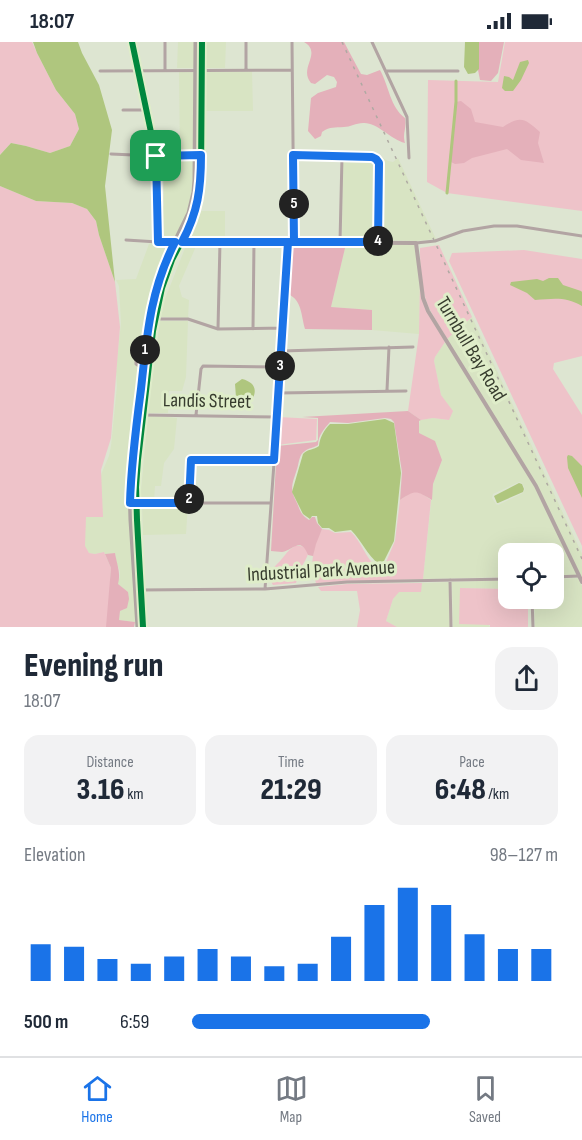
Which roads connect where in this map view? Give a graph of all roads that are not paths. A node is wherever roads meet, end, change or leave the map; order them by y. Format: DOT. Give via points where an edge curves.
graph roads {
  1 [pos="132,42"];
  2 [pos="165,42"];
  3 [pos="196,42"];
  4 [pos="202,42"];
  5 [pos="246,42"];
  6 [pos="292,42"];
  7 [pos="372,42"];
  8 [pos="165,69"];
  9 [pos="138,70"];
  10 [pos="199,70"];
  11 [pos="246,70"];
  12 [pos="292,70"];
  13 [pos="100,71"];
  14 [pos="386,71"];
  15 [pos="458,71"];
  16 [pos="123,110"];
  17 [pos="147,110"];
  18 [pos="111,154"];
  19 [pos="199,155"];
  20 [pos="293,155"];
  21 [pos="156,156"];
  22 [pos="342,157"];
  23 [pos="409,158"];
  24 [pos="582,236"];
  25 [pos="126,240"];
  26 [pos="158,242"];
  27 [pos="178,242"];
  28 [pos="220,242"];
  29 [pos="254,242"];
  30 [pos="288,242"];
  31 [pos="294,242"];
  32 [pos="340,242"];
  33 [pos="378,242"];
  34 [pos="416,243"];
  35 [pos="152,319"];
  36 [pos="283,328"];
  37 [pos="218,329"];
  38 [pos="253,329"];
  39 [pos="389,347"];
  40 [pos="413,347"];
  41 [pos="282,351"];
  42 [pos="136,358"];
  43 [pos="280,368"];
  44 [pos="143,369"];
  45 [pos="387,390"];
  46 [pos="406,390"];
  47 [pos="279,393"];
  48 [pos="140,415"];
  49 [pos="196,415"];
  50 [pos="277,417"];
  51 [pos="274,460"];
  52 [pos="133,503"];
  53 [pos="189,503"];
  54 [pos="272,503"];
  55 [pos="579,576"];
  56 [pos="564,577"];
  57 [pos="498,579"];
  58 [pos="450,580"];
  59 [pos="582,582"];
  60 [pos="138,590"];
  61 [pos="265,590"];
  62 [pos="532,609"];
  63 [pos="138,627"];
  64 [pos="143,627"];
  65 [pos="451,627"];
  66 [pos="533,627"];
  1 -- 9 [label="street"];
  2 -- 8 [label="street"];
  3 -- 10 [label="main road"];
  4 -- 10 [label="main road"];
  5 -- 11 [label="street"];
  6 -- 12 [label="street"];
  7 -- 14 [label="street"];
  8 -- 9 [label="street"];
  8 -- 10 [label="street"];
  9 -- 13 [label="street"];
  9 -- 17 [label="street"];
  10 -- 11 [label="street"];
  10 -- 19 [label="main road"];
  11 -- 12 [label="street"];
  12 -- 20 [label="street"];
  14 -- 15 [label="street"];
  14 -- 23 [label="street" via="407,117"];
  16 -- 17 [label="street"];
  17 -- 21 [label="street"];
  18 -- 21 [label="street"];
  19 -- 21 [label="street"];
  19 -- 27 [label="main road" via="192,202"];
  20 -- 22 [label="street"];
  20 -- 31 [label="street"];
  21 -- 26 [label="street"];
  22 -- 32 [label="street"];
  22 -- 33 [label="street" via="372,157 379,163"];
  24 -- 34 [label="street" via="494,226"];
  25 -- 26 [label="street"];
  26 -- 27 [label="street"];
  27 -- 28 [label="street"];
  27 -- 35 [label="main road" via="159,278"];
  28 -- 29 [label="street"];
  28 -- 37 [label="street"];
  29 -- 30 [label="street"];
  29 -- 38 [label="street"];
  30 -- 31 [label="street"];
  30 -- 36 [label="street"];
  31 -- 32 [label="street"];
  32 -- 33 [label="street"];
  33 -- 34 [label="street"];
  34 -- 55 [label="street, Turnbull Bay Road" via="428,311 536,486"];
  35 -- 37 [label="street" via="188,319"];
  35 -- 44 [label="main road"];
  35 -- 48 [label="main road"];
  36 -- 38 [label="street"];
  36 -- 41 [label="street"];
  37 -- 38 [label="street"];
  39 -- 40 [label="street"];
  39 -- 41 [label="street"];
  39 -- 45 [label="street"];
  41 -- 43 [label="street"];
  42 -- 44 [label="street" via="136,364"];
  43 -- 47 [label="street"];
  43 -- 49 [label="street" via="203,366"];
  44 -- 48 [label="main road"];
  45 -- 46 [label="street"];
  45 -- 47 [label="street"];
  47 -- 50 [label="street"];
  48 -- 49 [label="street, Landis Street"];
  48 -- 52 [label="main road"];
  49 -- 50 [label="street, Landis Street"];
  50 -- 51 [label="street"];
  51 -- 53 [label="street" via="191,460"];
  51 -- 54 [label="street"];
  52 -- 53 [label="street"];
  52 -- 60 [label="main road"];
  53 -- 54 [label="street"];
  54 -- 61 [label="street"];
  55 -- 56 [label="street"];
  55 -- 59 [label="street, Turnbull Bay Road"];
  57 -- 58 [label="street, Industrial Park Avenue"];
  58 -- 61 [label="street, Industrial Park Avenue" via="347,582"];
  58 -- 65 [label="street"];
  60 -- 61 [label="street, Industrial Park Avenue"];
  60 -- 63 [label="main road"];
  60 -- 64 [label="main road"];
  62 -- 66 [label="street"];
}
